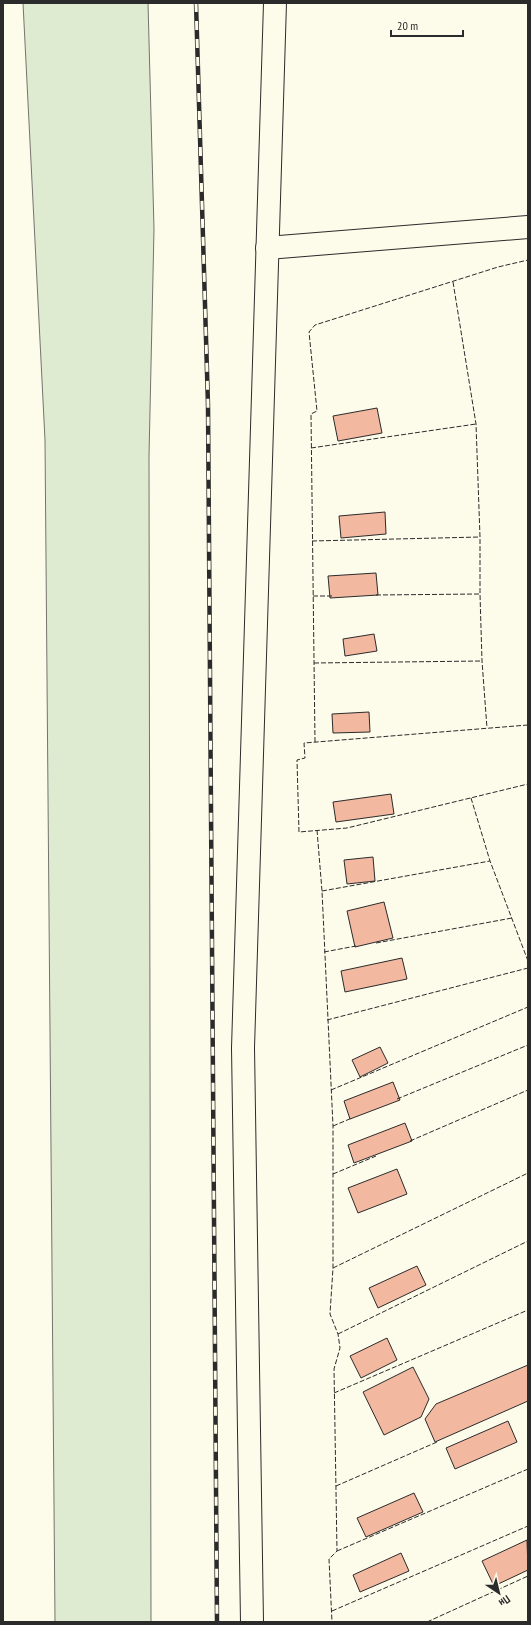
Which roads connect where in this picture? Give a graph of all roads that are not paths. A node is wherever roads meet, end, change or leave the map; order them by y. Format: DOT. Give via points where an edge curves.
graph roads {
  1 [pos="275,3"];
  2 [pos="528,227"];
  3 [pos="267,248"];
  4 [pos="252,1622"];
  1 -- 3 [label="street"];
  2 -- 3 [label="street"];
  3 -- 4 [label="street" via="243,1048"];
}
